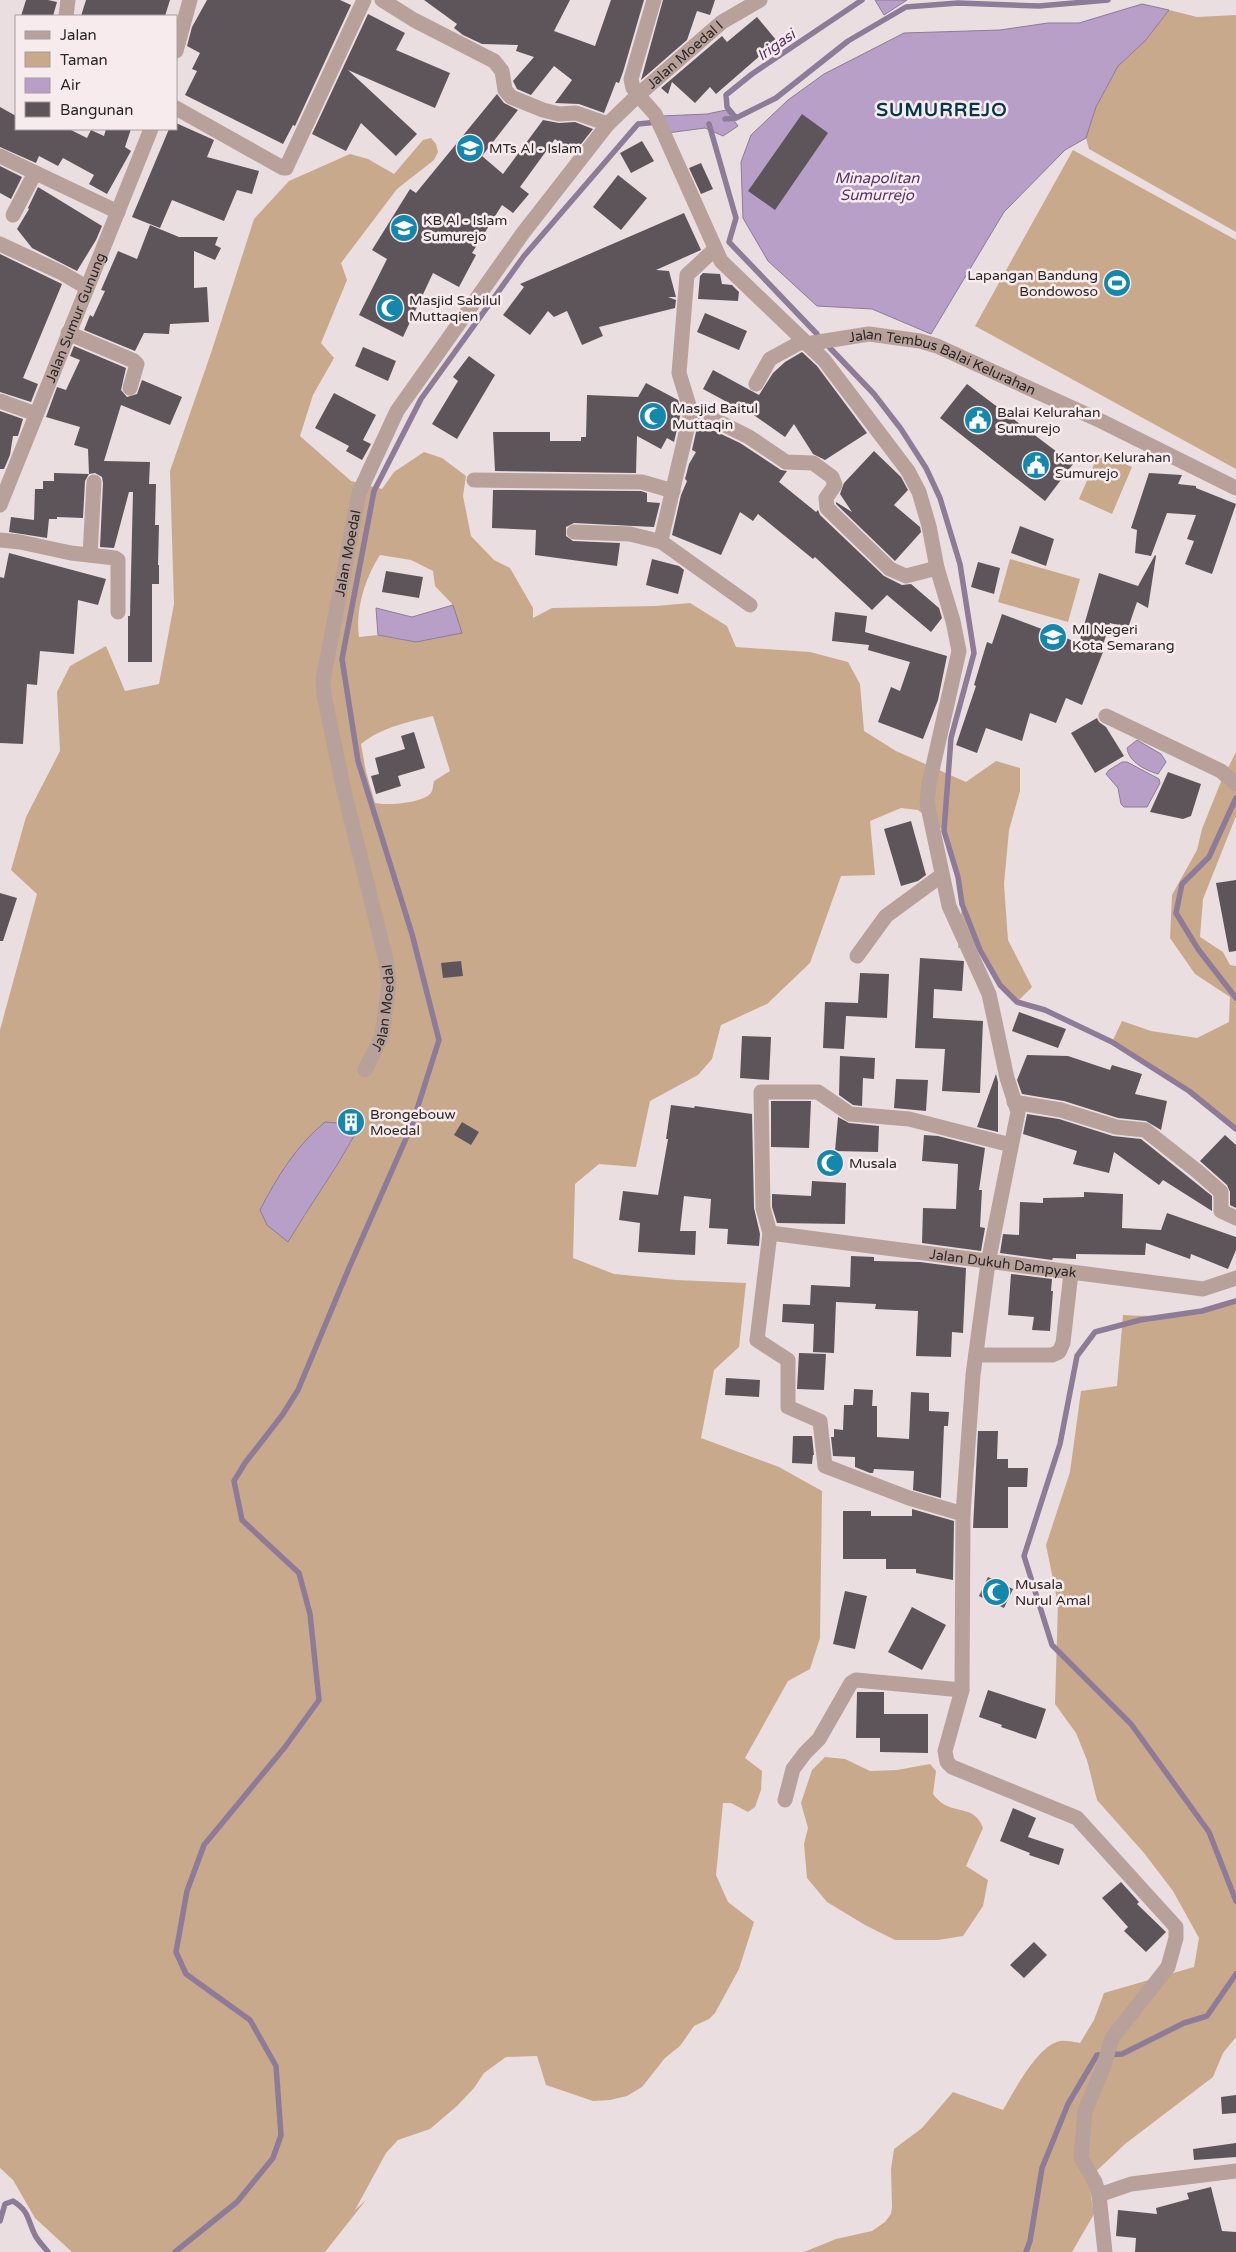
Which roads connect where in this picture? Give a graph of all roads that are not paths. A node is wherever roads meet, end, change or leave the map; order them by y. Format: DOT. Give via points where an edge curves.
graph roads {
  1 [pos="68,0"];
  2 [pos="190,0"];
  3 [pos="364,0"];
  4 [pos="382,0"];
  5 [pos="654,0"];
  6 [pos="760,0"];
  7 [pos="66,15"];
  8 [pos="178,44"];
  9 [pos="638,95"];
  10 [pos="624,108"];
  11 [pos="178,109"];
  12 [pos="608,124"];
  13 [pos="151,130"];
  14 [pos="0,156"];
  15 [pos="35,173"];
  16 [pos="118,212"];
  17 [pos="13,215"];
  18 [pos="0,244"];
  19 [pos="714,250"];
  20 [pos="86,287"];
  21 [pos="68,333"];
  22 [pos="804,342"];
  23 [pos="756,384"];
  24 [pos="130,388"];
  25 [pos="0,402"];
  26 [pos="691,411"];
  27 [pos="36,414"];
  28 [pos="474,480"];
  29 [pos="94,482"];
  30 [pos="1236,488"];
  31 [pos="673,491"];
  32 [pos="0,506"];
  33 [pos="574,532"];
  34 [pos="0,540"];
  35 [pos="662,542"];
  36 [pos="90,555"];
  37 [pos="937,568"];
  38 [pos="750,605"];
  39 [pos="118,612"];
  40 [pos="1106,716"];
  41 [pos="1236,784"];
  42 [pos="942,875"];
  43 [pos="857,956"];
  44 [pos="365,1070"];
  45 [pos="1014,1102"];
  46 [pos="1011,1145"];
  47 [pos="1236,1218"];
  48 [pos="770,1233"];
  49 [pos="988,1263"];
  50 [pos="1070,1273"];
  51 [pos="1236,1278"];
  52 [pos="976,1355"];
  53 [pos="963,1514"];
  54 [pos="962,1690"];
  55 [pos="786,1800"];
  56 [pos="1236,2171"];
  57 [pos="1099,2195"];
  58 [pos="1105,2252"];
  1 -- 7 [label="street"];
  2 -- 8 [label="street"];
  3 -- 11 [label="street" via="286,168"];
  4 -- 12 [label="street" via="494,61 502,71 505,90 511,97 543,110 559,114 576,113"];
  5 -- 9 [label="street" via="631,79"];
  6 -- 9 [label="street, Jalan Moedal I" via="722,22"];
  9 -- 10 [label="street, Jalan Moedal I"];
  9 -- 19 [label="street" via="655,114"];
  10 -- 12 [label="street, Jalan Moedal"];
  12 -- 44 [label="street, Jalan Moedal" via="523,233 397,411 359,492 323,680 342,782 386,960 389,984 382,1036"];
  13 -- 16 [label="street, Jalan Sumur Gunung"];
  14 -- 15 [label="street"];
  15 -- 16 [label="street"];
  15 -- 17 [label="street"];
  16 -- 20 [label="street, Jalan Sumur Gunung"];
  18 -- 20 [label="street"];
  19 -- 22 [label="street" via="721,261"];
  19 -- 26 [label="street" via="687,275 679,373"];
  20 -- 21 [label="street, Jalan Sumur Gunung"];
  21 -- 24 [label="street" via="134,361 137,364"];
  21 -- 27 [label="street, Jalan Sumur Gunung"];
  22 -- 23 [label="street, Jalan Tembus Balai Kelurahan" via="770,359"];
  22 -- 30 [label="street, Jalan Tembus Balai Kelurahan" via="869,334 938,346"];
  22 -- 37 [label="street" via="824,360 908,471 919,492"];
  25 -- 27 [label="street"];
  26 -- 31 [label="street"];
  26 -- 37 [label="street" via="749,437 786,462 813,463 832,477 835,484 826,498 827,508 890,569 906,576"];
  27 -- 32 [label="street, Jalan Sumur Gunung"];
  28 -- 31 [label="street" via="642,482"];
  29 -- 36 [label="street"];
  31 -- 35 [label="street"];
  33 -- 35 [label="street" via="630,534"];
  34 -- 36 [label="street"];
  35 -- 38 [label="street"];
  36 -- 39 [label="street" via="118,560"];
  37 -- 42 [label="street" via="959,651 927,802"];
  40 -- 41 [label="street" via="1221,771"];
  42 -- 43 [label="street" via="886,916"];
  42 -- 45 [label="street" via="949,906 989,994"];
  45 -- 46 [label="street" via="1018,1112"];
  45 -- 47 [label="street" via="1061,1110 1116,1127 1145,1130 1221,1192 1221,1211"];
  46 -- 48 [label="street" via="909,1119 850,1114 818,1092 761,1092 763,1208"];
  46 -- 49 [label="street"];
  48 -- 49 [label="street, Jalan Dukuh Dampyak"];
  48 -- 53 [label="street" via="757,1340 788,1360 788,1408 820,1421 825,1466 909,1498"];
  49 -- 50 [label="street, Jalan Dukuh Dampyak"];
  49 -- 52 [label="street"];
  50 -- 51 [label="street, Jalan Dukuh Dampyak" via="1203,1289"];
  50 -- 52 [label="street" via="1064,1343 1059,1352 1052,1355"];
  52 -- 53 [label="street"];
  53 -- 54 [label="street"];
  54 -- 55 [label="street" via="864,1680 851,1683 819,1739 792,1769"];
  54 -- 57 [label="street" via="945,1751 947,1762 952,1767 1077,1818 1176,1927 1168,1967 1112,2038 1085,2111 1081,2158"];
  56 -- 57 [label="street" via="1131,2184"];
  57 -- 58 [label="street"];
}
